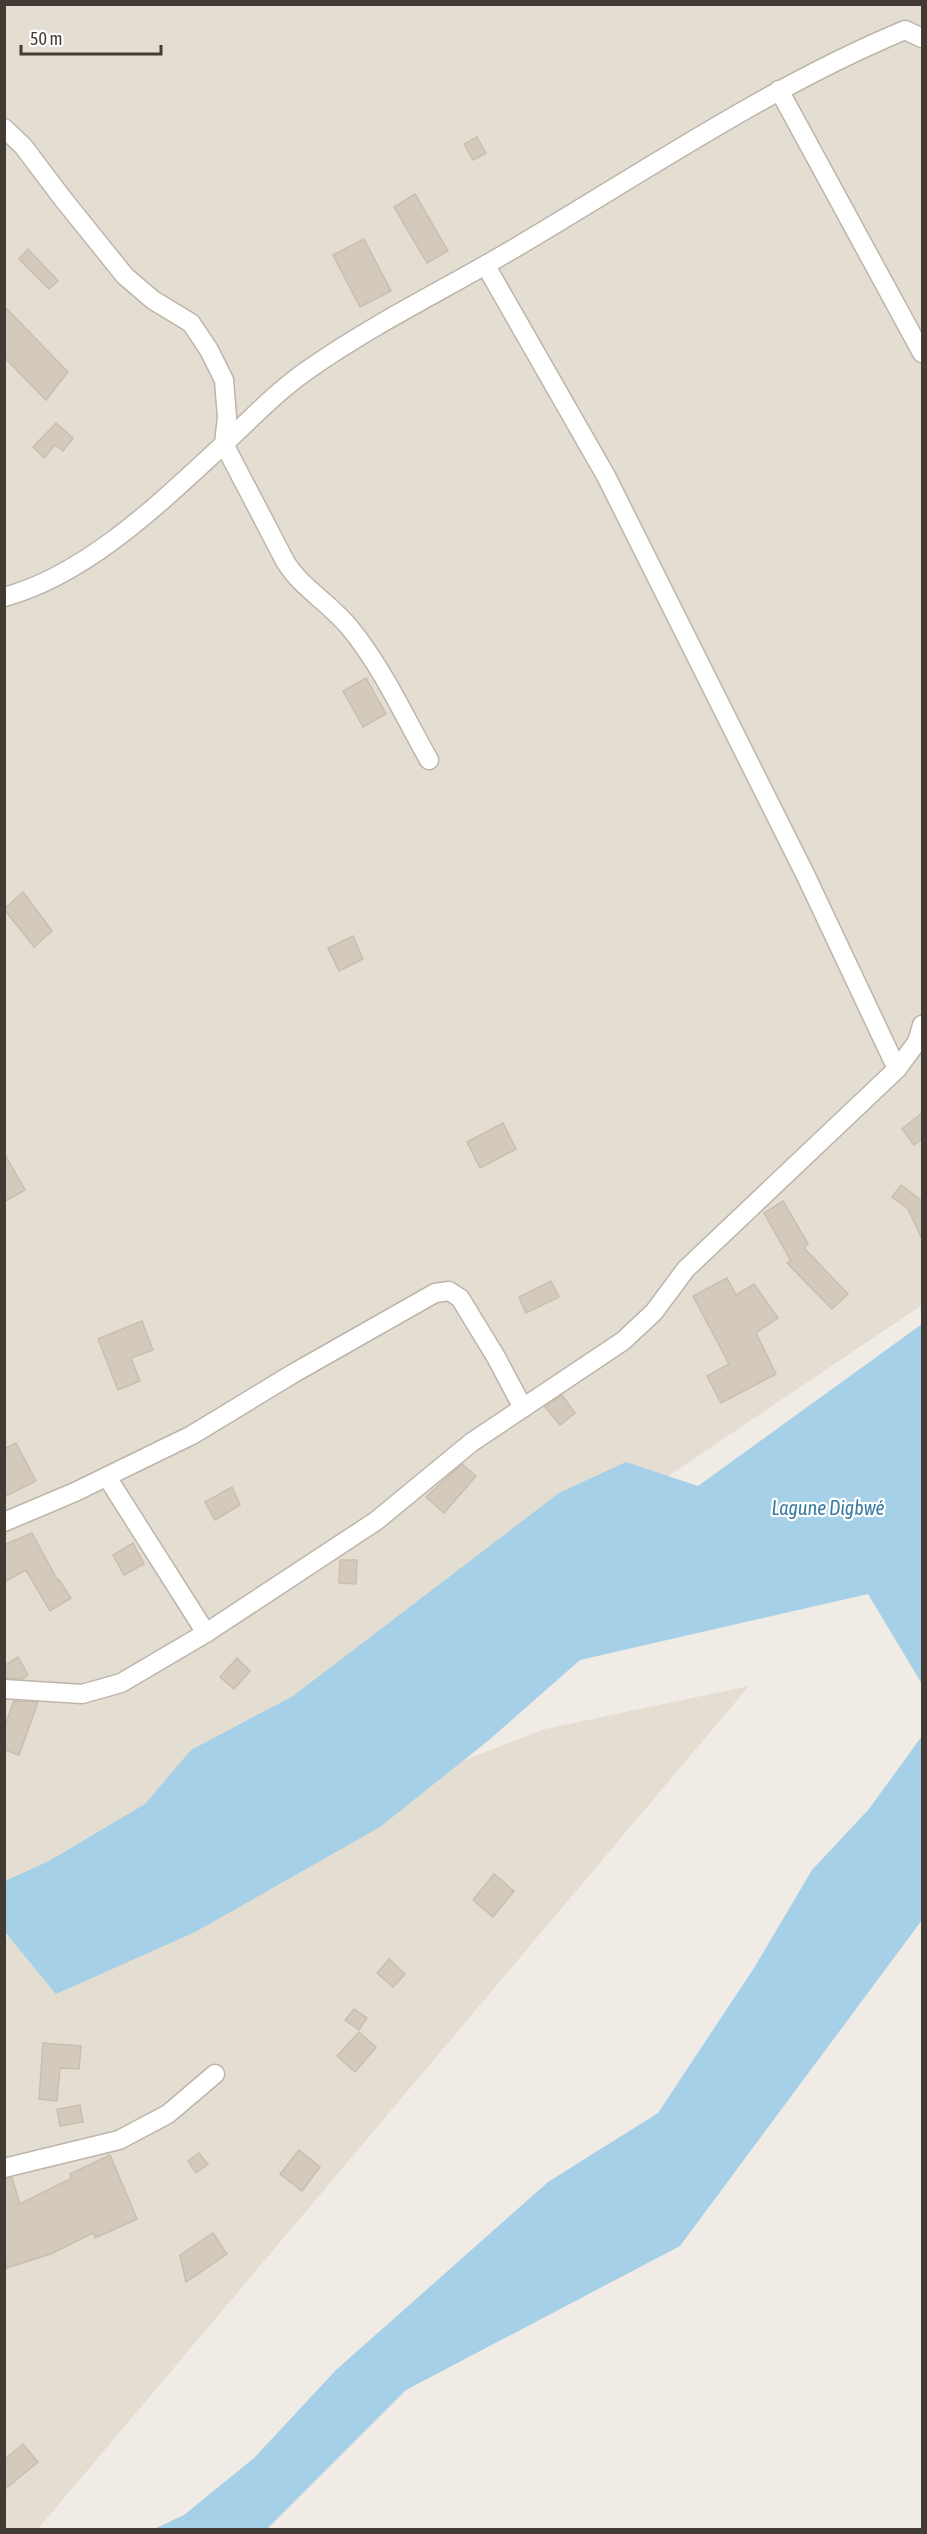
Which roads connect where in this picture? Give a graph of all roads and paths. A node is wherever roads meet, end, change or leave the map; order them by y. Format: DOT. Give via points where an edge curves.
graph roads {
  1 [pos="922,38"];
  2 [pos="779,90"];
  3 [pos="4,128"];
  4 [pos="486,266"];
  5 [pos="922,353"];
  6 [pos="224,444"];
  7 [pos="4,597"];
  8 [pos="429,760"];
  9 [pos="922,1025"];
  10 [pos="897,1069"];
  11 [pos="523,1408"];
  12 [pos="107,1477"];
  13 [pos="4,1522"];
  14 [pos="206,1633"];
  15 [pos="4,1689"];
  16 [pos="215,2074"];
  17 [pos="4,2168"];
  1 -- 2 [label="street" via="905,30"];
  2 -- 4 [label="street"];
  2 -- 5 [label="street"];
  3 -- 6 [label="street" via="23,146 125,276 153,300 190,323 224,380"];
  4 -- 6 [label="street" via="395,315 311,367 271,398"];
  4 -- 10 [label="street" via="606,476 805,874"];
  6 -- 7 [label="street" via="92,556 40,584"];
  6 -- 8 [label="street" via="294,576 350,628 380,672"];
  9 -- 10 [label="street" via="917,1042"];
  10 -- 11 [label="street" via="686,1269 654,1312 630,1334"];
  11 -- 12 [label="street" via="460,1298 449,1291 435,1293 192,1435"];
  11 -- 14 [label="street" via="472,1442 376,1521"];
  12 -- 13 [label="street"];
  12 -- 14 [label="street"];
  14 -- 15 [label="street" via="121,1683 82,1694"];
  16 -- 17 [label="street" via="168,2114 119,2140"];
}
